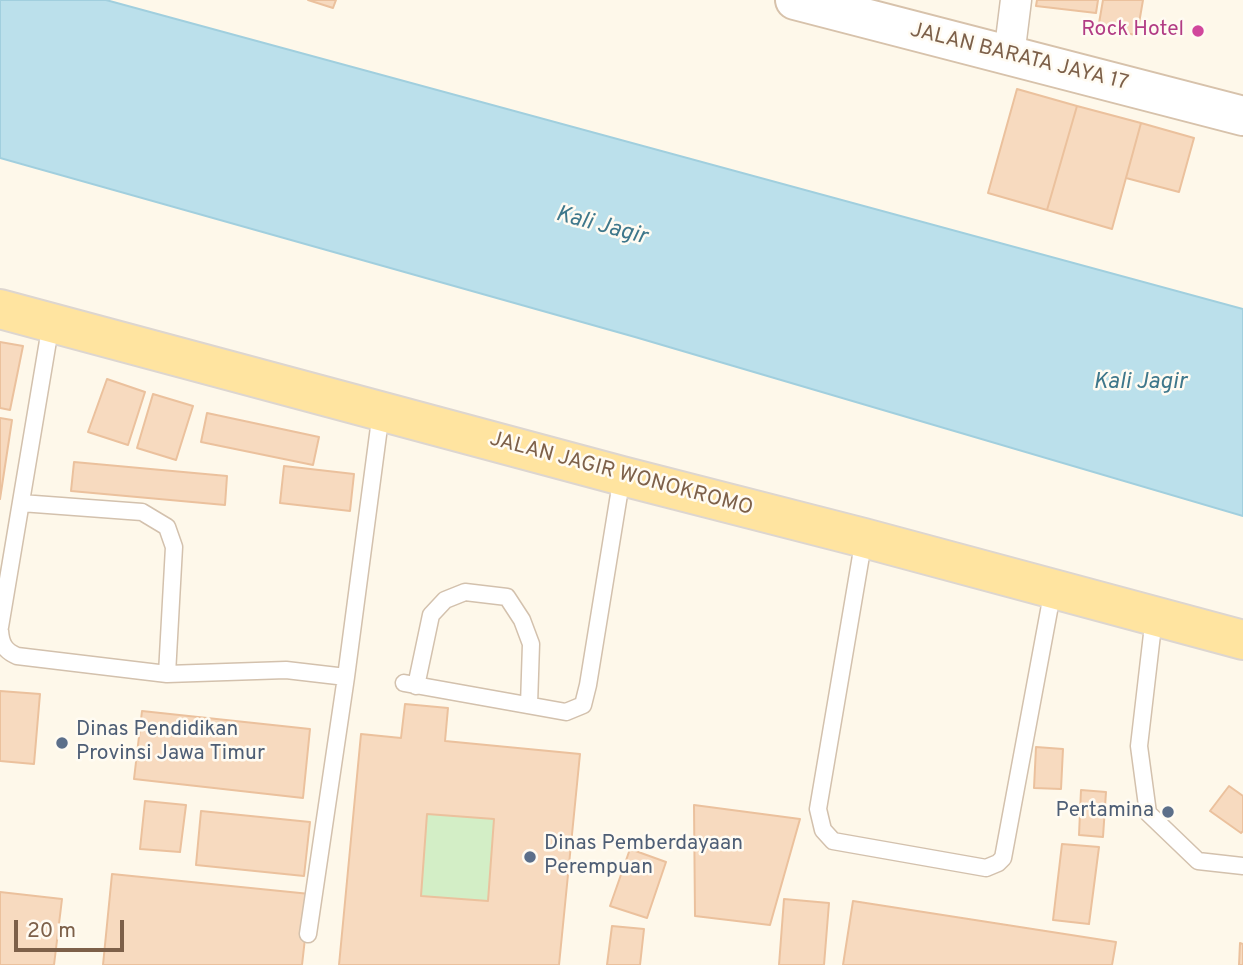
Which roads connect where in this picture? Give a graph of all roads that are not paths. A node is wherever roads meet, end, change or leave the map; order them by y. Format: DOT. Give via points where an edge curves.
graph roads {
  1 [pos="795,0"];
  2 [pos="1016,0"];
  3 [pos="1009,56"];
  4 [pos="1243,116"];
  5 [pos="0,309"];
  6 [pos="51,323"];
  7 [pos="381,412"];
  8 [pos="622,476"];
  9 [pos="21,503"];
  10 [pos="864,538"];
  11 [pos="1053,589"];
  12 [pos="1154,617"];
  13 [pos="0,629"];
  14 [pos="1243,640"];
  15 [pos="167,674"];
  16 [pos="346,677"];
  17 [pos="529,705"];
  18 [pos="1243,866"];
  19 [pos="308,934"];
  1 -- 3 [label="street, JALAN BARATA JAYA 17"];
  2 -- 3 [label="street"];
  3 -- 4 [label="street, JALAN BARATA JAYA 17"];
  5 -- 6 [label="main road, JALAN JAGIR WONOKROMO"];
  6 -- 7 [label="main road, JALAN JAGIR WONOKROMO"];
  6 -- 9 [label="lane"];
  7 -- 8 [label="main road, JALAN JAGIR WONOKROMO"];
  7 -- 16 [label="lane"];
  8 -- 10 [label="main road, JALAN JAGIR WONOKROMO"];
  8 -- 17 [label="lane" via="583,705 566,712"];
  9 -- 13 [label="lane"];
  9 -- 15 [label="lane" via="142,512 167,527 174,547"];
  10 -- 11 [label="main road, JALAN JAGIR WONOKROMO"];
  10 -- 11 [label="lane" via="818,809 823,830 833,841 986,868 1003,858"];
  11 -- 12 [label="main road, JALAN JAGIR WONOKROMO"];
  12 -- 14 [label="main road, JALAN JAGIR WONOKROMO"];
  12 -- 18 [label="lane" via="1139,746 1148,813 1198,861"];
  13 -- 15 [label="lane" via="3,646 17,656"];
  15 -- 16 [label="lane" via="286,670"];
  16 -- 19 [label="lane"];
  17 -- 17 [label="lane" via="410,685 431,615 445,600 466,592 507,597 531,644"];
}
